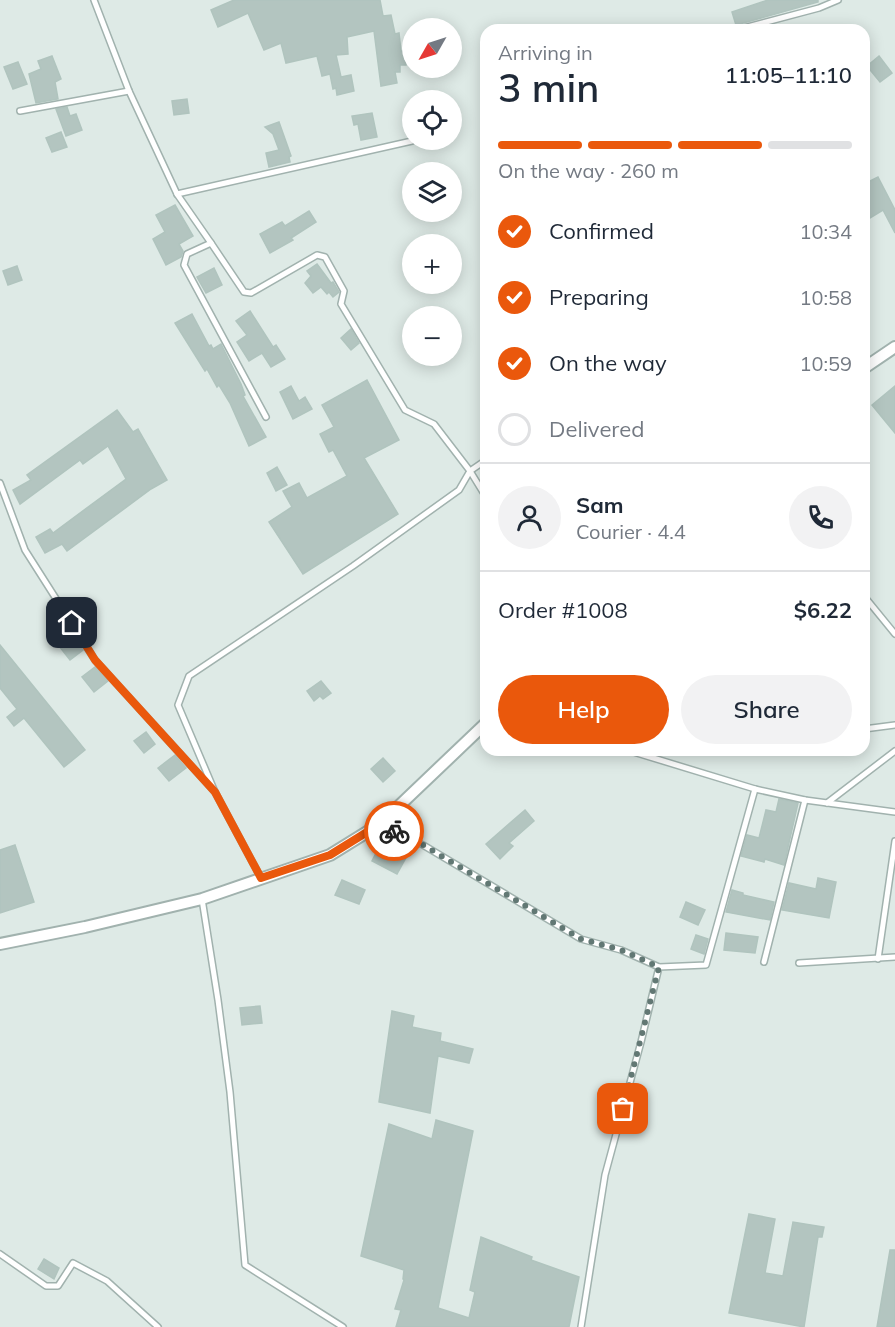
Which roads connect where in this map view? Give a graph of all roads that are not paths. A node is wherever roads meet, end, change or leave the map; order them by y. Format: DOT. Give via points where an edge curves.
graph roads {
  1 [pos="94,0"];
  2 [pos="838,0"];
  3 [pos="759,24"];
  4 [pos="129,91"];
  5 [pos="20,111"];
  6 [pos="402,143"];
  7 [pos="177,194"];
  8 [pos="211,243"];
  9 [pos="895,347"];
  10 [pos="870,364"];
  11 [pos="266,417"];
  12 [pos="480,464"];
  13 [pos="470,471"];
  14 [pos="0,483"];
  15 [pos="480,487"];
  16 [pos="870,603"];
  17 [pos="895,634"];
  18 [pos="895,725"];
  19 [pos="870,728"];
  20 [pos="480,729"];
  21 [pos="895,751"];
  22 [pos="647,756"];
  23 [pos="755,789"];
  24 [pos="215,792"];
  25 [pos="805,800"];
  26 [pos="827,803"];
  27 [pos="895,812"];
  28 [pos="380,824"];
  29 [pos="895,841"];
  30 [pos="261,878"];
  31 [pos="202,899"];
  32 [pos="0,944"];
  33 [pos="895,957"];
  34 [pos="878,959"];
  35 [pos="764,962"];
  36 [pos="798,963"];
  37 [pos="659,967"];
  38 [pos="0,1254"];
  39 [pos="158,1327"];
  40 [pos="344,1327"];
  41 [pos="581,1327"];
  1 -- 4 [label="lane"];
  2 -- 3 [label="lane"];
  4 -- 5 [label="lane"];
  4 -- 7 [label="lane"];
  6 -- 7 [label="lane"];
  7 -- 8 [label="lane"];
  8 -- 11 [label="lane" via="187,254 184,265"];
  8 -- 13 [label="lane" via="244,292 251,293 317,255 325,257 344,291 341,304 405,410 434,424"];
  9 -- 10 [label="street"];
  12 -- 13 [label="lane"];
  13 -- 15 [label="lane"];
  13 -- 24 [label="lane" via="459,490 189,676 178,705"];
  14 -- 24 [label="lane" via="26,550 95,660"];
  16 -- 17 [label="lane"];
  18 -- 19 [label="lane"];
  20 -- 28 [label="street"];
  21 -- 26 [label="lane"];
  22 -- 23 [label="lane"];
  23 -- 25 [label="lane"];
  23 -- 37 [label="lane" via="705,965"];
  24 -- 30 [label="lane"];
  25 -- 26 [label="lane"];
  25 -- 35 [label="lane"];
  26 -- 27 [label="lane"];
  28 -- 30 [label="street" via="330,855"];
  28 -- 37 [label="lane" via="423,845 581,939 621,950"];
  29 -- 34 [label="lane"];
  30 -- 31 [label="street"];
  31 -- 32 [label="street"];
  31 -- 40 [label="lane" via="230,1092 245,1265"];
  33 -- 34 [label="lane"];
  34 -- 36 [label="lane"];
  37 -- 41 [label="lane" via="605,1175"];
  38 -- 39 [label="lane" via="46,1286 57,1286 73,1263 107,1281"];
}
